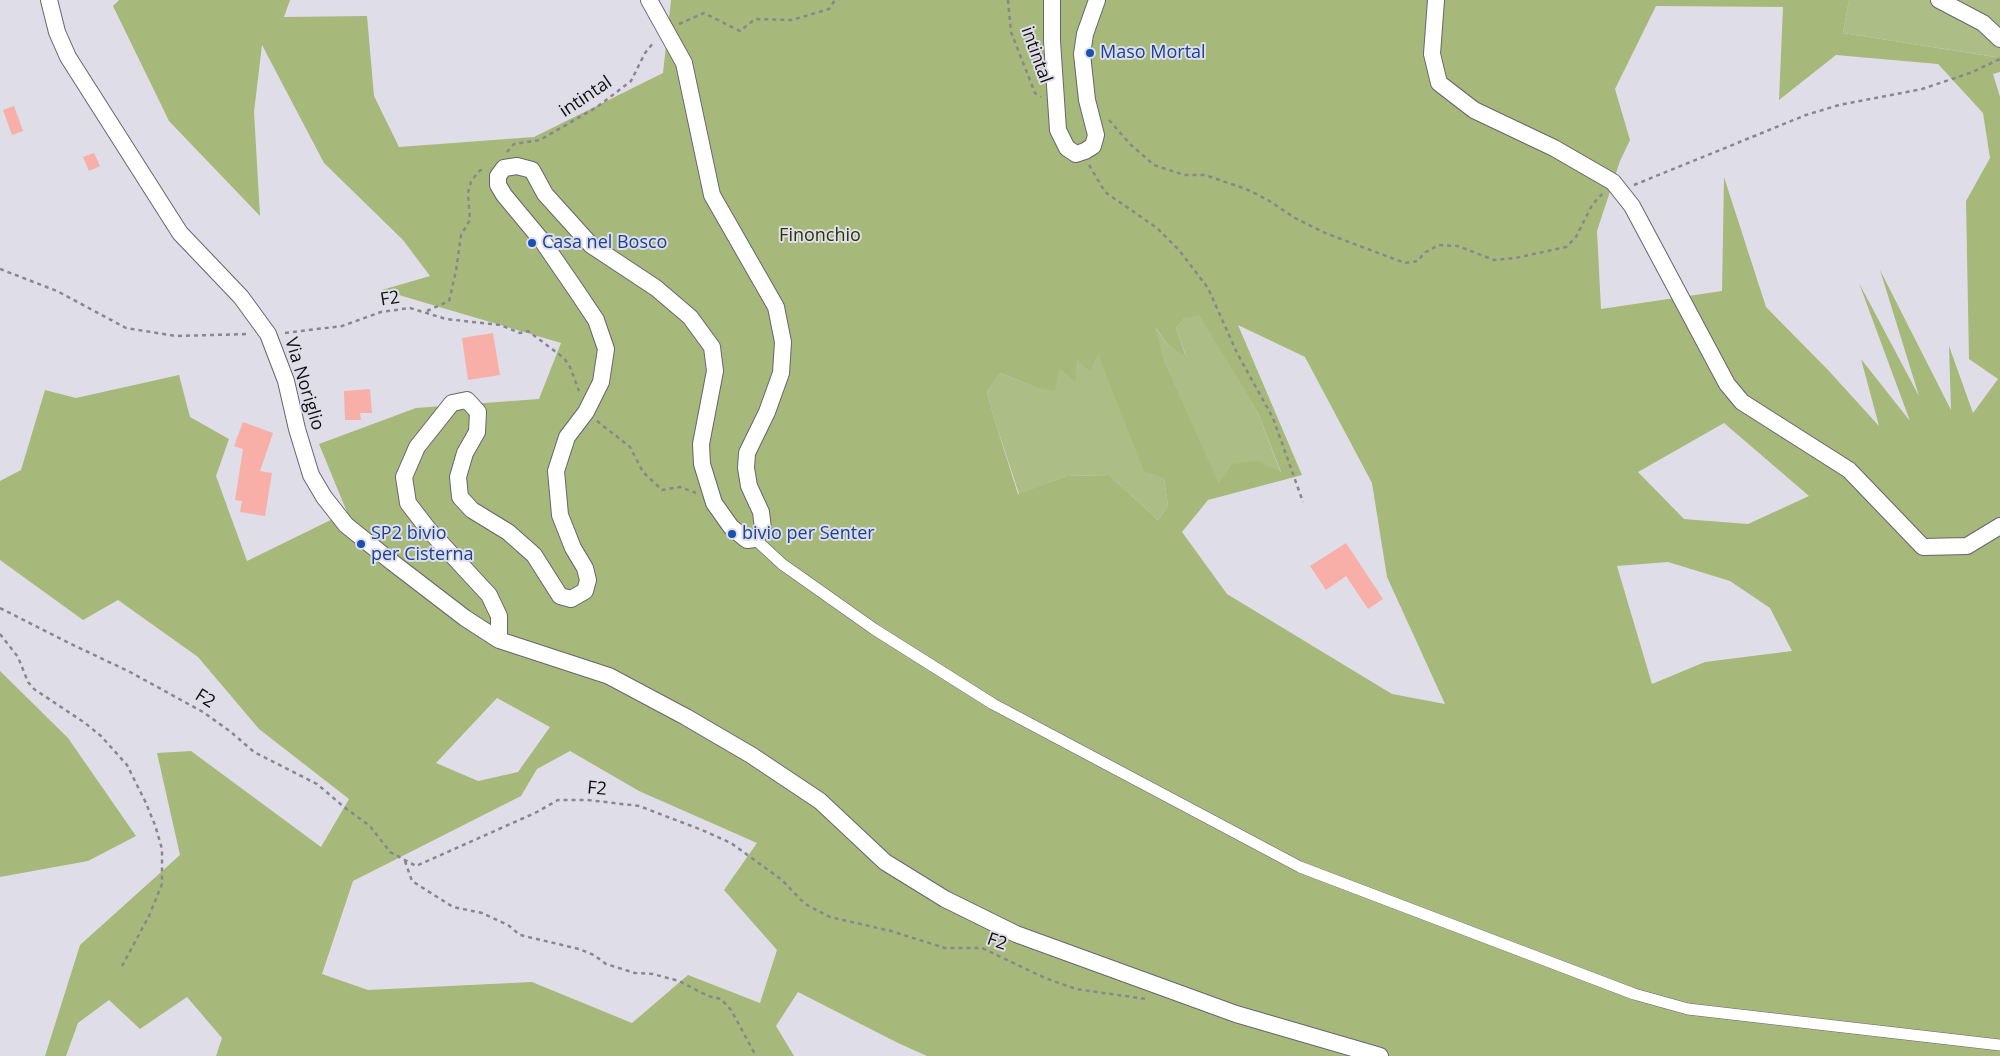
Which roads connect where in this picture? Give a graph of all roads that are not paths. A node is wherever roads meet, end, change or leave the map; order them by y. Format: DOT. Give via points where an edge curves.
graph roads {
  1 [pos="49,0"];
  2 [pos="649,0"];
  3 [pos="1052,0"];
  4 [pos="1097,0"];
  5 [pos="1436,0"];
  6 [pos="1939,0"];
  7 [pos="2000,39"];
  8 [pos="2000,526"];
  9 [pos="755,539"];
  10 [pos="499,640"];
  11 [pos="2000,1045"];
  12 [pos="1380,1056"];
  1 -- 10 [label="street, Via Noriglio" via="57,32 68,57 180,233 241,297 268,334 286,381 311,475 324,497 346,525 465,618"];
  2 -- 9 [label="street" via="684,63 712,195 776,307 783,342 781,373 747,453 748,486 761,512 763,529"];
  3 -- 4 [label="street" via="1058,130 1067,148 1076,154 1094,146 1096,135 1087,100 1082,54"];
  5 -- 8 [label="street" via="1432,54 1439,83 1474,110 1554,148 1613,182 1632,206 1726,384 1742,402 1849,470 1923,547 1967,546"];
  6 -- 7 [label="street" via="1983,23"];
  9 -- 10 [label="street" via="747,540 731,527 714,502 702,464 701,444 715,371 712,347 690,317 656,288 591,245 545,194 532,170 517,166 504,168 498,176 498,185 543,242 596,320 606,349 601,382 586,412 567,437 556,471 560,515 573,548 586,568 585,592 571,599 560,596 528,550 508,532 472,510 460,497 458,477 465,453 477,432 478,412 467,400 452,403 417,447 404,477 408,503 489,595 498,616"];
  9 -- 11 [label="street" via="782,564 874,629 993,704 1300,867 1634,994 1688,1009"];
  10 -- 12 [label="street, Via Noriglio" via="609,676 686,717 820,801 885,862 945,899 1016,934 1236,1014"];
}
